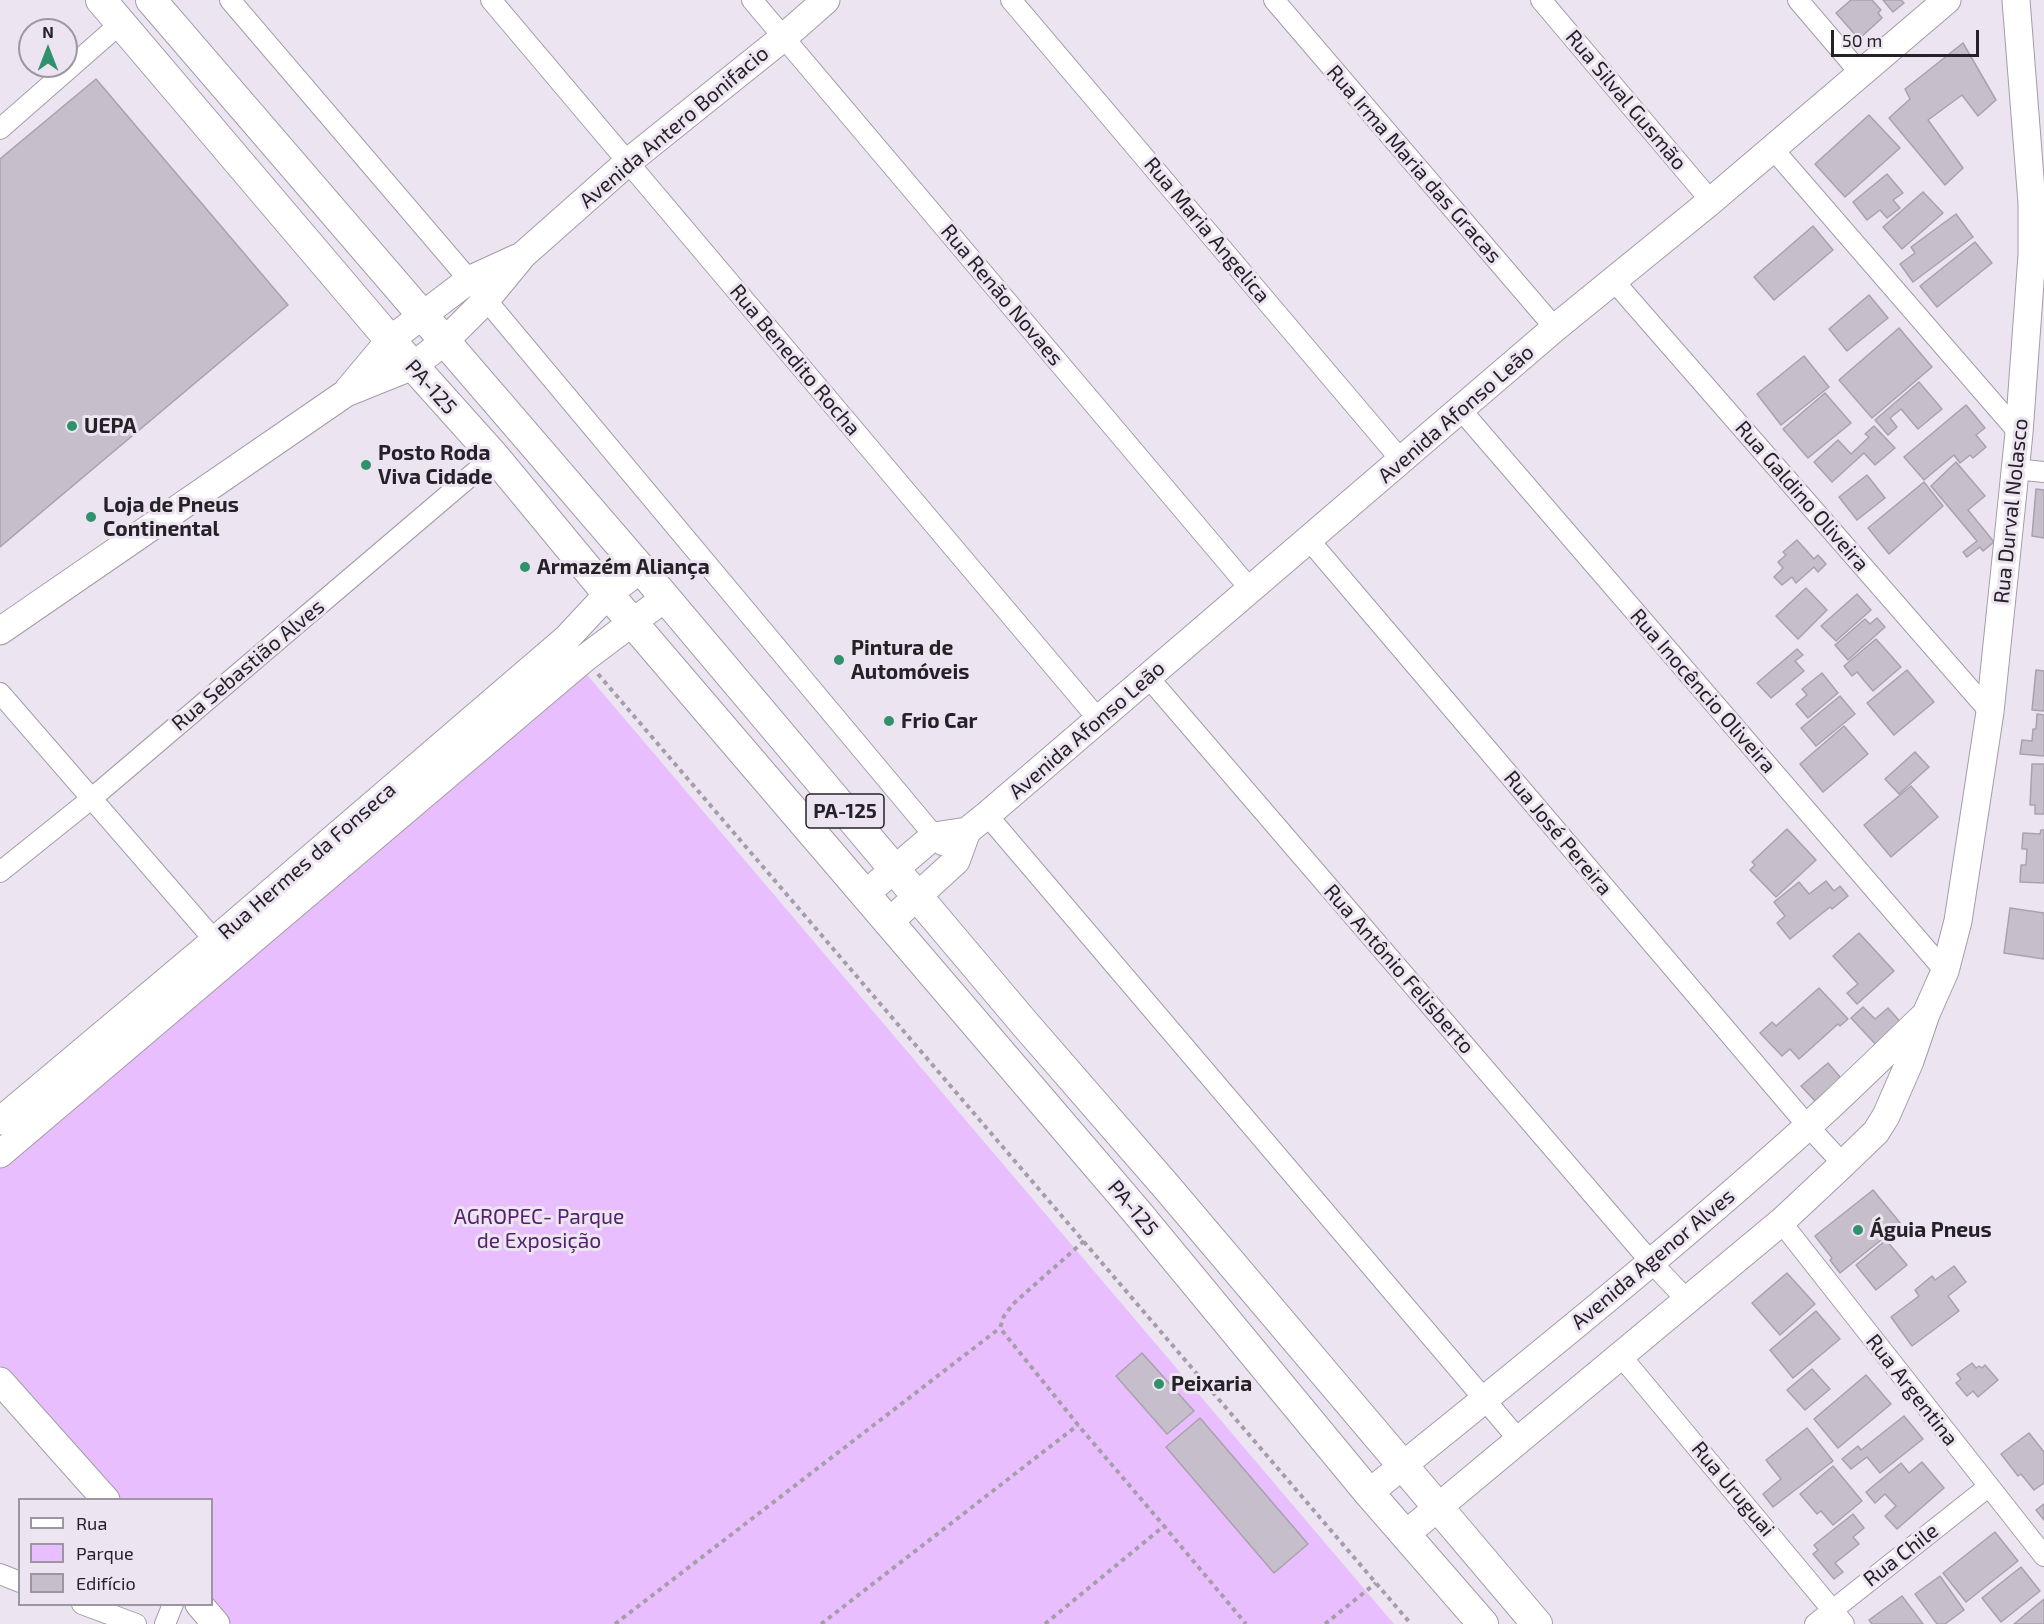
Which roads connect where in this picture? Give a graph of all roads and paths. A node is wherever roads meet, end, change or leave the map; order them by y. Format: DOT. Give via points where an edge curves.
graph roads {
  1 [pos="101,0"];
  2 [pos="151,0"];
  3 [pos="230,0"];
  4 [pos="491,0"];
  5 [pos="753,0"];
  6 [pos="826,0"];
  7 [pos="1011,0"];
  8 [pos="1274,0"];
  9 [pos="1541,0"];
  10 [pos="1798,0"];
  11 [pos="1947,0"];
  12 [pos="2016,0"];
  13 [pos="121,23"];
  14 [pos="784,37"];
  15 [pos="1860,74"];
  16 [pos="0,129"];
  17 [pos="1773,148"];
  18 [pos="628,162"];
  19 [pos="1711,201"];
  20 [pos="2038,205"];
  21 [pos="2038,255"];
  22 [pos="1613,280"];
  23 [pos="477,290"];
  24 [pos="422,316"];
  25 [pos="1554,328"];
  26 [pos="390,340"];
  27 [pos="445,341"];
  28 [pos="413,366"];
  29 [pos="346,393"];
  30 [pos="1461,410"];
  31 [pos="2019,433"];
  32 [pos="494,456"];
  33 [pos="1402,461"];
  34 [pos="2015,469"];
  35 [pos="2044,472"];
  36 [pos="1309,540"];
  37 [pos="640,569"];
  38 [pos="1251,590"];
  39 [pos="608,594"];
  40 [pos="665,598"];
  41 [pos="633,623"];
  42 [pos="0,632"];
  43 [pos="595,670"];
  44 [pos="1148,677"];
  45 [pos="0,693"];
  46 [pos="1990,712"];
  47 [pos="1099,720"];
  48 [pos="91,799"];
  49 [pos="977,823"];
  50 [pos="934,836"];
  51 [pos="956,861"];
  52 [pos="895,869"];
  53 [pos="0,872"];
  54 [pos="864,895"];
  55 [pos="918,897"];
  56 [pos="888,923"];
  57 [pos="222,950"];
  58 [pos="1945,971"];
  59 [pos="1926,1014"];
  60 [pos="1025,1024"];
  61 [pos="995,1047"];
  62 [pos="0,1121"];
  63 [pos="1807,1125"];
  64 [pos="0,1154"];
  65 [pos="1843,1164"];
  66 [pos="1165,1185"];
  67 [pos="1136,1211"];
  68 [pos="1781,1222"];
  69 [pos="1084,1241"];
  70 [pos="1650,1261"];
  71 [pos="1687,1300"];
  72 [pos="1000,1328"];
  73 [pos="1620,1355"];
  74 [pos="0,1381"];
  75 [pos="1484,1401"];
  76 [pos="1077,1425"];
  77 [pos="1519,1440"];
  78 [pos="1402,1466"];
  79 [pos="1988,1487"];
  80 [pos="1369,1493"];
  81 [pos="104,1498"];
  82 [pos="1437,1508"];
  83 [pos="1164,1526"];
  84 [pos="1406,1534"];
  85 [pos="2044,1556"];
  86 [pos="0,1574"];
  87 [pos="18,1581"];
  88 [pos="1376,1583"];
  89 [pos="85,1606"];
  90 [pos="173,1606"];
  91 [pos="200,1606"];
  92 [pos="1839,1617"];
  93 [pos="136,1624"];
  94 [pos="165,1624"];
  95 [pos="216,1624"];
  96 [pos="615,1624"];
  97 [pos="821,1624"];
  98 [pos="1046,1624"];
  99 [pos="1246,1624"];
  100 [pos="1325,1624"];
  101 [pos="1411,1624"];
  102 [pos="1484,1624"];
  103 [pos="1537,1624"];
  104 [pos="1815,1624"];
  1 -- 13 [label="main road, PA-125 / PA-125"];
  2 -- 24 [label="main road, PA-125"];
  3 -- 23 [label="street"];
  4 -- 18 [label="street, Rua Benedito Rocha"];
  5 -- 14 [label="street, Rua Renão Novaes"];
  6 -- 14 [label="street, Avenida Antero Bonifacio"];
  7 -- 33 [label="street, Rua Maria Angelica"];
  8 -- 25 [label="street, Rua Irma Maria das Gracas"];
  9 -- 19 [label="street, Rua Silval Gusmão"];
  10 -- 15 [label="street"];
  11 -- 15 [label="street, Avenida Afonso Leão"];
  12 -- 20 [label="street, Rua Durval Nolasco"];
  13 -- 16 [label="street"];
  13 -- 26 [label="main road, PA-125 / PA-125"];
  14 -- 18 [label="street, Avenida Antero Bonifacio"];
  14 -- 38 [label="street, Rua Renão Novaes"];
  15 -- 17 [label="street, Avenida Afonso Leão"];
  17 -- 19 [label="street, Avenida Afonso Leão"];
  17 -- 31 [label="street"];
  18 -- 23 [label="street, Avenida Antero Bonifacio" via="523,255"];
  18 -- 47 [label="street, Rua Benedito Rocha"];
  19 -- 22 [label="street, Avenida Afonso Leão"];
  20 -- 21 [label="street, Rua Durval Nolasco"];
  21 -- 31 [label="street, Rua Durval Nolasco"];
  22 -- 25 [label="street, Avenida Afonso Leão"];
  22 -- 46 [label="street, Rua Galdino Oliveira"];
  23 -- 24 [label="street, Avenida Antero Bonifacio"];
  23 -- 27 [label="street, Avenida Antero Bonifacio"];
  23 -- 50 [label="street"];
  24 -- 26 [label="street, Avenida Antero Bonifacio"];
  24 -- 27 [label="main road, PA-125"];
  25 -- 30 [label="street, Avenida Afonso Leão"];
  26 -- 28 [label="main road, PA-125 / PA-125"];
  26 -- 29 [label="street, Avenida Antero Bonifacio"];
  27 -- 28 [label="street, Avenida Antero Bonifacio"];
  27 -- 37 [label="main road, PA-125"];
  28 -- 29 [label="street, Avenida Antero Bonifacio"];
  28 -- 32 [label="main road, PA-125 / PA-125"];
  29 -- 42 [label="street"];
  30 -- 33 [label="street, Avenida Afonso Leão"];
  30 -- 58 [label="street, Rua Inocêncio Oliveira"];
  31 -- 34 [label="street, Rua Durval Nolasco"];
  32 -- 39 [label="main road, PA-125 / PA-125"];
  32 -- 48 [label="street, Rua Sebastião Alves"];
  33 -- 36 [label="street, Avenida Afonso Leão"];
  34 -- 35 [label="street"];
  34 -- 46 [label="street, Rua Durval Nolasco"];
  36 -- 38 [label="street, Avenida Afonso Leão"];
  36 -- 63 [label="street, Rua José Pereira"];
  37 -- 39 [label="street, Rua Hermes da Fonseca"];
  37 -- 40 [label="main road, PA-125"];
  38 -- 44 [label="street, Avenida Afonso Leão"];
  39 -- 41 [label="main road, PA-125 / PA-125"];
  39 -- 57 [label="street, Rua Hermes da Fonseca" via="567,638"];
  40 -- 41 [label="street"];
  40 -- 52 [label="main road, PA-125"];
  41 -- 54 [label="main road, PA-125 / PA-125"];
  41 -- 57 [label="street"];
  43 -- 69 [label="path"];
  44 -- 47 [label="street, Avenida Afonso Leão"];
  44 -- 70 [label="street, Rua Antônio Felisberto"];
  45 -- 48 [label="street"];
  46 -- 58 [label="street, Rua Durval Nolasco" via="1958,921"];
  47 -- 49 [label="street, Avenida Afonso Leão"];
  48 -- 53 [label="street, Rua Sebastião Alves"];
  48 -- 57 [label="street"];
  49 -- 50 [label="street"];
  49 -- 51 [label="street, Avenida Afonso Leão"];
  49 -- 75 [label="street"];
  50 -- 51 [label="street"];
  50 -- 52 [label="street"];
  51 -- 55 [label="street, Avenida Afonso Leão"];
  52 -- 54 [label="street"];
  52 -- 55 [label="main road, PA-125"];
  54 -- 56 [label="main road, PA-125 / PA-125"];
  55 -- 56 [label="street, Avenida Afonso Leão"];
  55 -- 60 [label="main road, PA-125"];
  56 -- 61 [label="main road, PA-125 / PA-125"];
  57 -- 62 [label="street, Rua Hermes da Fonseca"];
  57 -- 64 [label="street"];
  58 -- 59 [label="street, Rua Durval Nolasco"];
  59 -- 63 [label="street, Avenida Agenor Alves"];
  59 -- 65 [label="street, Rua Durval Nolasco" via="1886,1116 1876,1132"];
  60 -- 61 [label="main road"];
  60 -- 66 [label="main road, PA-125"];
  61 -- 67 [label="main road, PA-125 / PA-125"];
  63 -- 65 [label="street, Rua José Pereira"];
  63 -- 70 [label="street, Avenida Agenor Alves"];
  65 -- 68 [label="street, Rua Durval Nolasco"];
  66 -- 67 [label="main road"];
  66 -- 78 [label="main road, PA-125"];
  67 -- 80 [label="main road, PA-125 / PA-125"];
  68 -- 71 [label="street, Rua Durval Nolasco"];
  68 -- 79 [label="street, Rua Argentina"];
  69 -- 72 [label="path" via="1013,1304"];
  69 -- 88 [label="path"];
  70 -- 71 [label="street, Rua Antônio Felisberto"];
  70 -- 75 [label="street, Avenida Agenor Alves"];
  71 -- 73 [label="street, Rua Durval Nolasco"];
  72 -- 76 [label="path"];
  72 -- 96 [label="path"];
  73 -- 77 [label="street, Rua Durval Nolasco"];
  73 -- 92 [label="street, Rua Uruguai"];
  74 -- 81 [label="street"];
  75 -- 77 [label="street"];
  75 -- 78 [label="street, Avenida Agenor Alves"];
  76 -- 83 [label="path"];
  76 -- 97 [label="path"];
  77 -- 82 [label="street, Rua Durval Nolasco"];
  78 -- 80 [label="street, Avenida Agenor Alves"];
  78 -- 82 [label="main road, PA-125"];
  79 -- 85 [label="street, Rua Argentina"];
  79 -- 92 [label="street, Rua Chile"];
  80 -- 84 [label="main road, PA-125 / PA-125"];
  82 -- 84 [label="street, Rua Durval Nolasco"];
  82 -- 103 [label="main road, PA-125"];
  83 -- 98 [label="path"];
  83 -- 99 [label="path"];
  84 -- 102 [label="main road, PA-125 / PA-125"];
  86 -- 87 [label="street"];
  88 -- 100 [label="path"];
  88 -- 101 [label="path"];
  89 -- 93 [label="street"];
  90 -- 94 [label="street"];
  91 -- 95 [label="street"];
  92 -- 104 [label="street, Rua Chile"];
}
